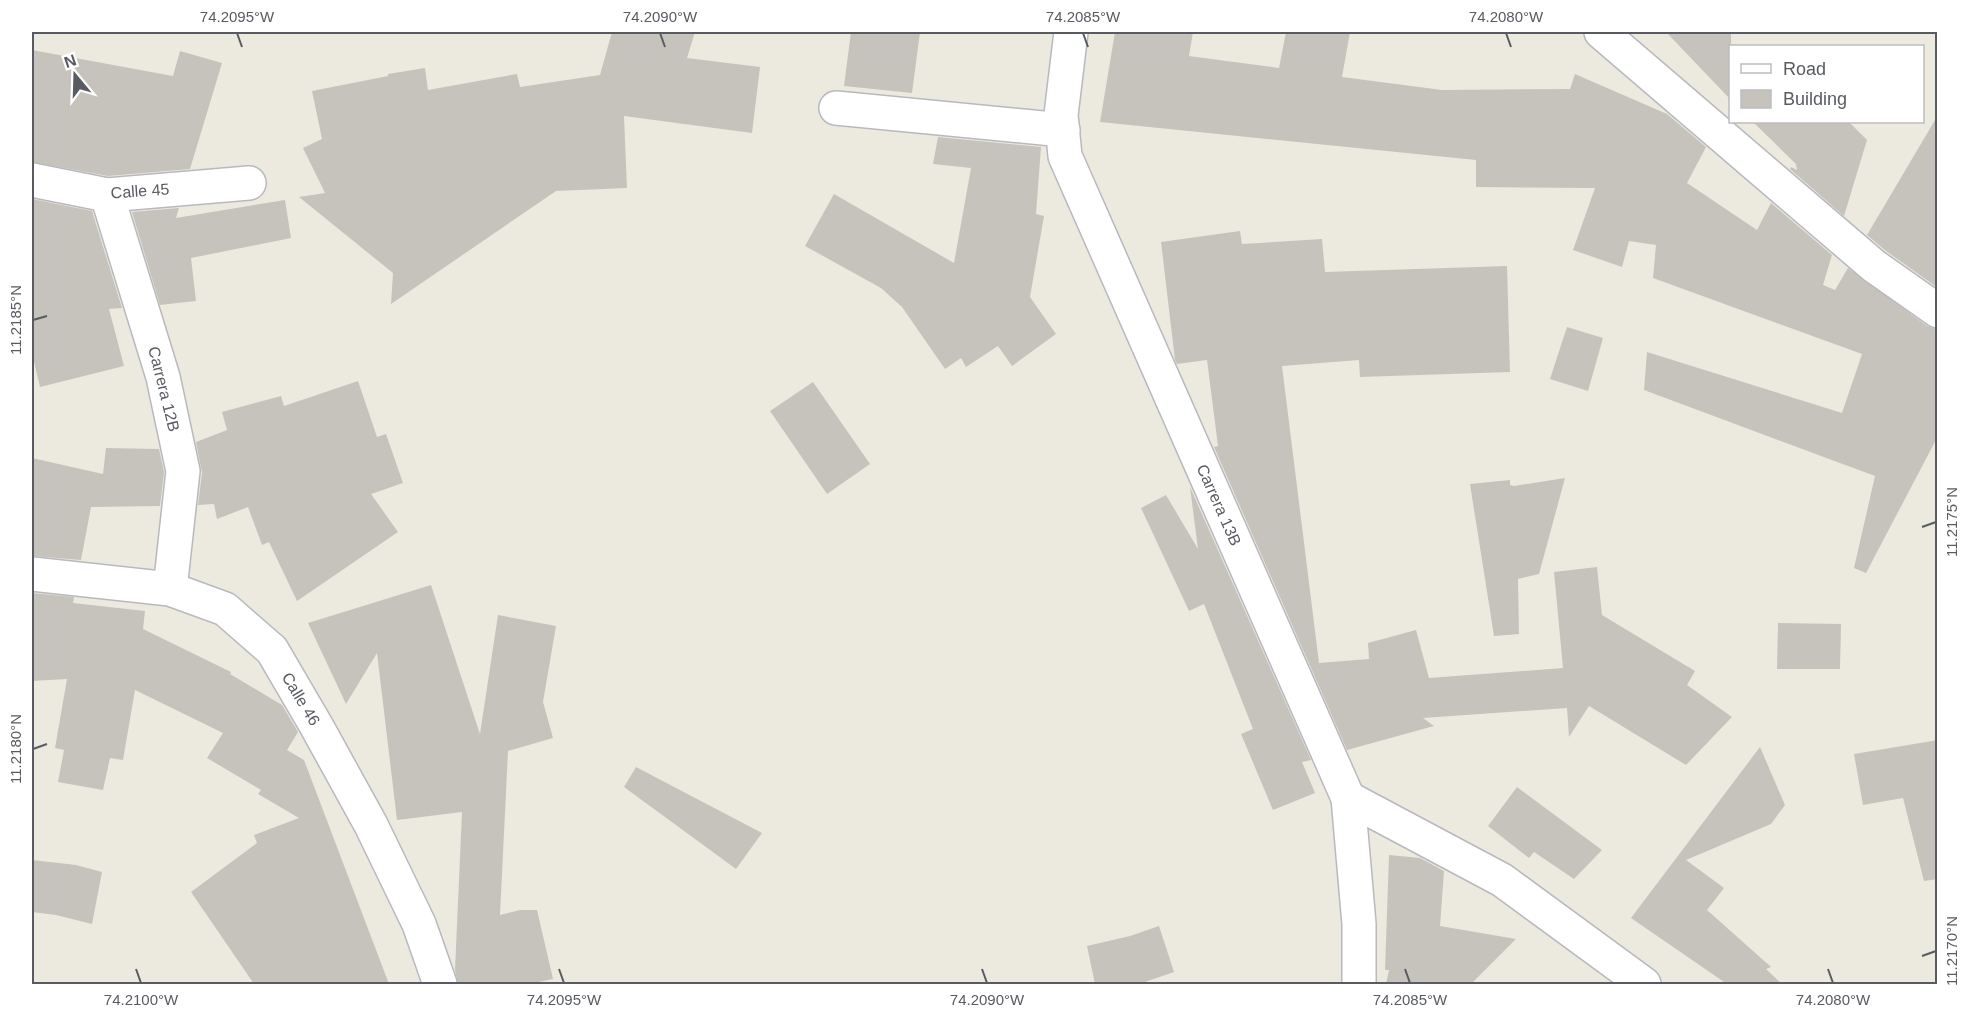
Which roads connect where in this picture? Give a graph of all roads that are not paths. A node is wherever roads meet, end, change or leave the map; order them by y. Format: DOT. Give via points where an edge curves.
graph roads {
  1 [pos="1071,32"];
  2 [pos="1601,32"];
  3 [pos="836,108"];
  4 [pos="1063,130"];
  5 [pos="32,180"];
  6 [pos="249,183"];
  7 [pos="107,195"];
  8 [pos="1938,311"];
  9 [pos="32,574"];
  10 [pos="170,589"];
  11 [pos="1348,798"];
  12 [pos="440,984"];
  13 [pos="1359,984"];
  14 [pos="1644,984"];
  1 -- 4 [label="street, Carrera 13B" via="1061,115"];
  2 -- 8 [label="street" via="1874,266"];
  3 -- 4 [label="street"];
  4 -- 11 [label="street, Carrera 13B" via="1065,156"];
  5 -- 7 [label="street, Calle 45"];
  6 -- 7 [label="street, Calle 45"];
  7 -- 10 [label="street, Carrera 12B" via="163,377 183,471"];
  9 -- 10 [label="street, Calle 46"];
  10 -- 12 [label="street, Calle 46" via="225,609 272,650 371,825 419,924"];
  11 -- 13 [label="street, Carrera 13B" via="1359,924"];
  11 -- 14 [label="street" via="1502,880"];
}
